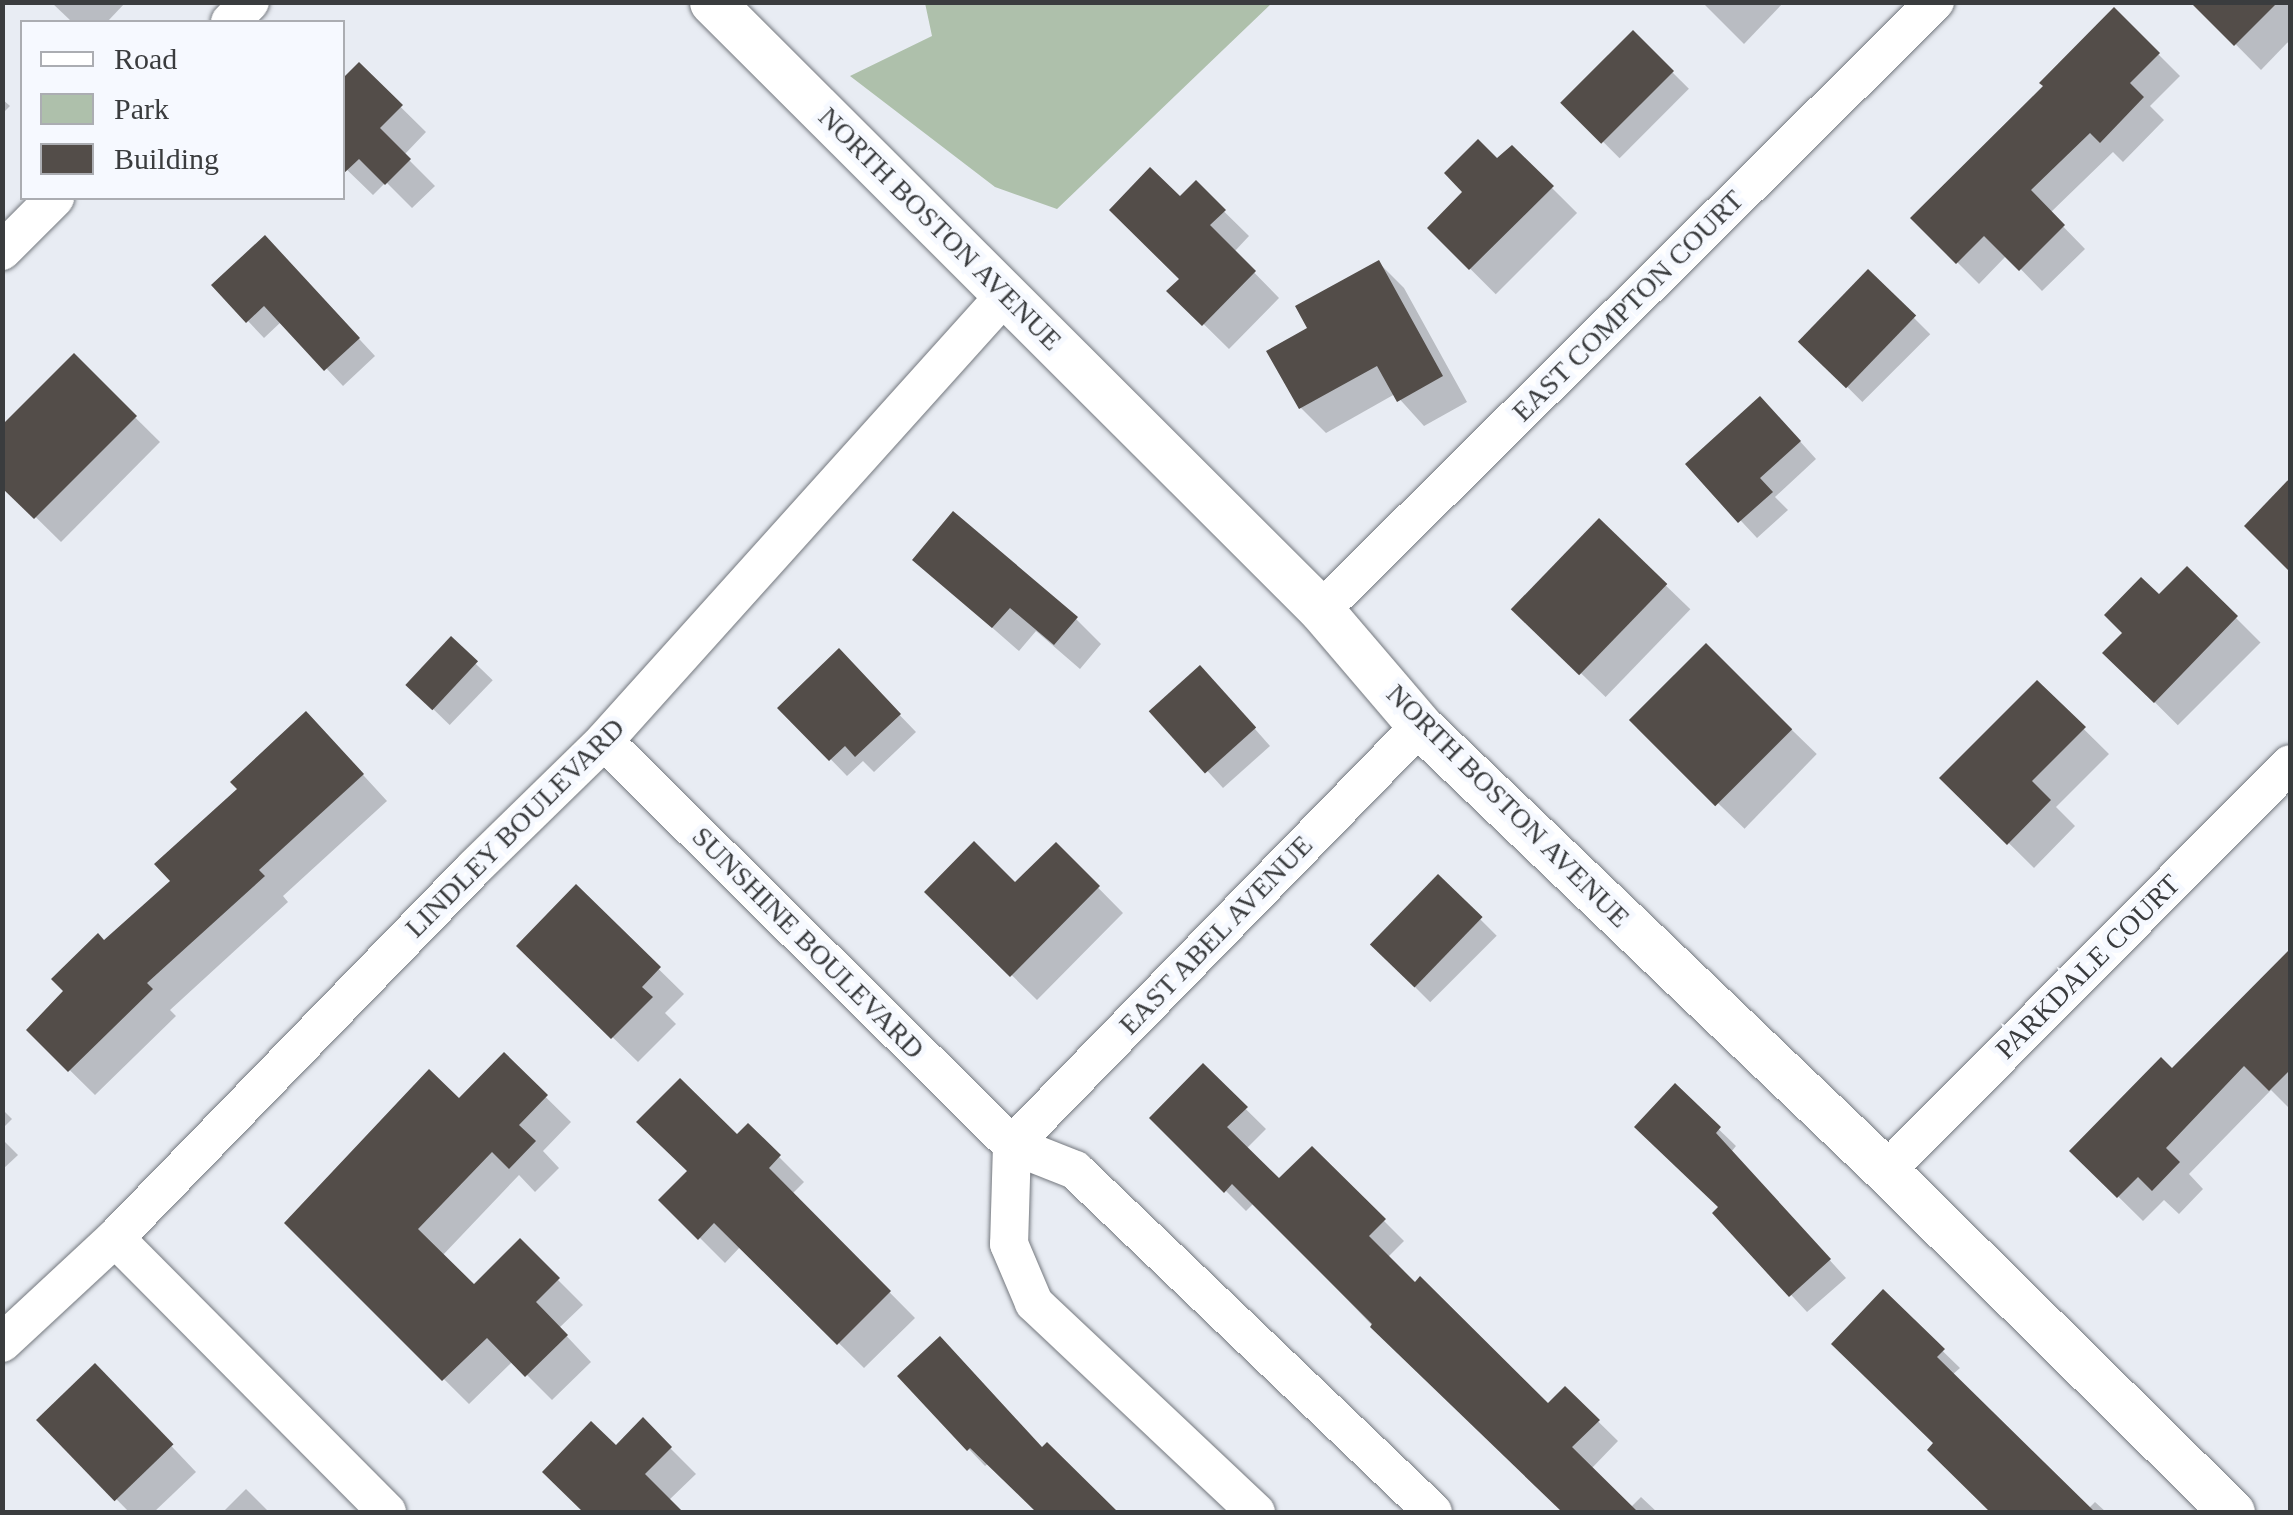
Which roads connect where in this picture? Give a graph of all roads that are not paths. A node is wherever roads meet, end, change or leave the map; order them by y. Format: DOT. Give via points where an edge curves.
graph roads {
  1 [pos="250,2"];
  2 [pos="712,2"];
  3 [pos="1935,2"];
  4 [pos="232,20"];
  5 [pos="54,200"];
  6 [pos="2,250"];
  7 [pos="1006,294"];
  8 [pos="1322,610"];
  9 [pos="1420,726"];
  10 [pos="604,741"];
  11 [pos="2290,764"];
  12 [pos="1012,1144"];
  13 [pos="1886,1171"];
  14 [pos="115,1238"];
  15 [pos="2,1343"];
  16 [pos="387,1512"];
  17 [pos="1256,1512"];
  18 [pos="1433,1512"];
  19 [pos="2232,1512"];
  1 -- 4 [label="street"];
  2 -- 7 [label="street, NORTH BOSTON AVENUE"];
  3 -- 8 [label="street, EAST COMPTON COURT"];
  5 -- 6 [label="street"];
  7 -- 8 [label="street, NORTH BOSTON AVENUE"];
  7 -- 10 [label="street, LINDLEY BOULEVARD"];
  8 -- 9 [label="street, NORTH BOSTON AVENUE"];
  9 -- 12 [label="street, EAST ABEL AVENUE"];
  9 -- 13 [label="street, NORTH BOSTON AVENUE"];
  10 -- 12 [label="street, SUNSHINE BOULEVARD"];
  10 -- 14 [label="street, LINDLEY BOULEVARD"];
  11 -- 13 [label="street, PARKDALE COURT"];
  12 -- 17 [label="street" via="1009,1244 1034,1304"];
  12 -- 18 [label="street, SUNSHINE BOULEVARD" via="1075,1170"];
  13 -- 19 [label="street, NORTH BOSTON AVENUE"];
  14 -- 15 [label="street, LINDLEY BOULEVARD"];
  14 -- 16 [label="street"];
}
